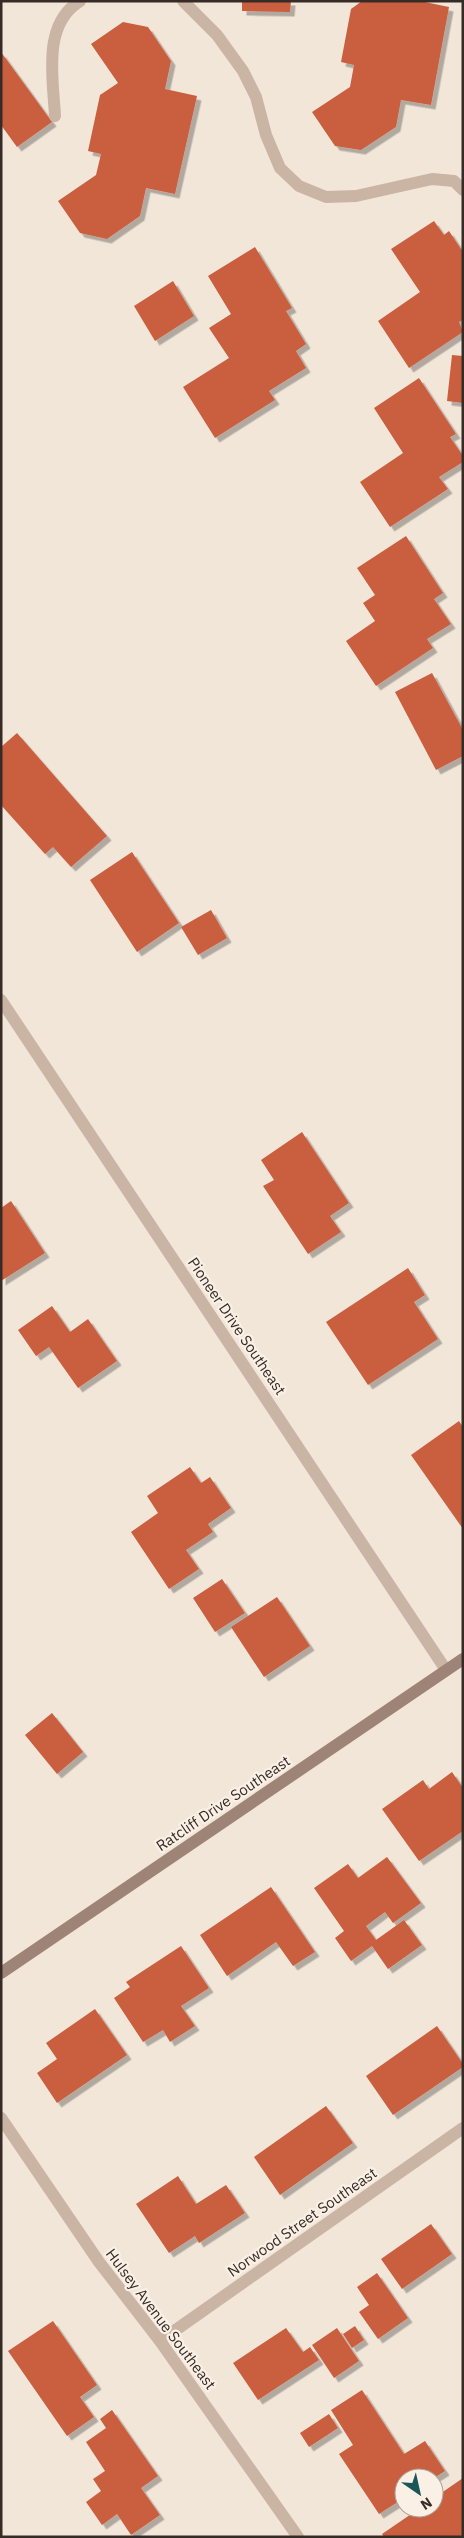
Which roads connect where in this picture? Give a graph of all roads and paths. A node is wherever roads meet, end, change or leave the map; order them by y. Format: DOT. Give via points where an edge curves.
graph roads {
  1 [pos="80,1"];
  2 [pos="182,1"];
  3 [pos="55,116"];
  4 [pos="463,190"];
  5 [pos="1,1000"];
  6 [pos="463,1659"];
  7 [pos="446,1670"];
  8 [pos="1,1973"];
  9 [pos="1,2118"];
  10 [pos="463,2128"];
  11 [pos="160,2341"];
  12 [pos="298,2537"];
  1 -- 3 [label="street" via="62,16 55,30"];
  2 -- 4 [label="street" via="217,35 243,71 256,97 266,136 280,168 299,186 326,197 356,196 432,179 454,181"];
  5 -- 7 [label="street, Pioneer Drive Southeast"];
  6 -- 7 [label="street, Ratcliff Drive Southeast"];
  7 -- 8 [label="street, Ratcliff Drive Southeast"];
  9 -- 11 [label="street, Hulsey Avenue Southeast" via="98,2262"];
  10 -- 11 [label="street, Norwood Street Southeast"];
  11 -- 12 [label="street, Hulsey Avenue Southeast"];
}
